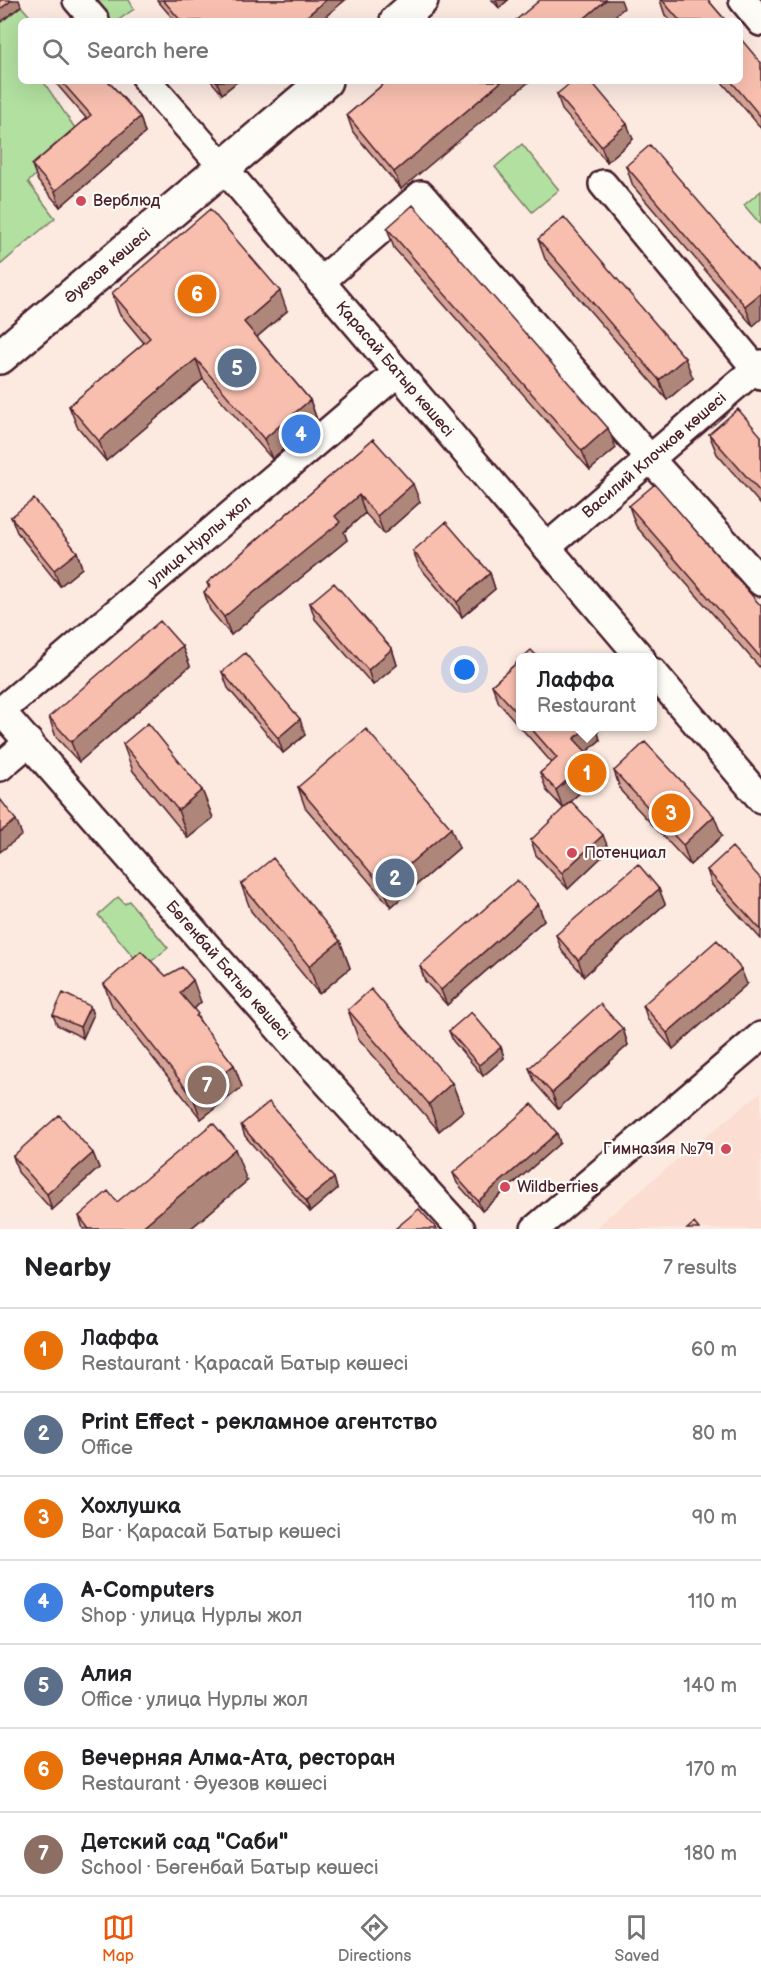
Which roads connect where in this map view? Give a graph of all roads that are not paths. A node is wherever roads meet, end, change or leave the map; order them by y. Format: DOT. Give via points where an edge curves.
graph roads {
  1 [pos="77,0"];
  2 [pos="421,0"];
  3 [pos="743,0"];
  4 [pos="92,18"];
  5 [pos="400,18"];
  6 [pos="761,22"];
  7 [pos="150,84"];
  8 [pos="321,84"];
  9 [pos="223,167"];
  10 [pos="603,184"];
  11 [pos="321,282"];
  12 [pos="0,357"];
  13 [pos="759,369"];
  14 [pos="398,372"];
  15 [pos="651,460"];
  16 [pos="547,547"];
  17 [pos="761,582"];
  18 [pos="638,653"];
  19 [pos="657,677"];
  20 [pos="0,710"];
  21 [pos="28,742"];
  22 [pos="0,767"];
  23 [pos="761,799"];
  24 [pos="761,1036"];
  25 [pos="461,1229"];
  26 [pos="536,1229"];
  1 -- 4 [label="street"];
  2 -- 5 [label="main road"];
  3 -- 6 [label="street"];
  7 -- 9 [label="street, Қарасай Батыр көшесі"];
  8 -- 9 [label="main road, Әуезов көшесі"];
  9 -- 11 [label="street, Қарасай Батыр көшесі"];
  9 -- 12 [label="main road, Әуезов көшесі"];
  10 -- 13 [label="street"];
  11 -- 14 [label="street, Қарасай Батыр көшесі"];
  11 -- 15 [label="street" via="421,195"];
  13 -- 15 [label="street, Василий Клочков көшесі"];
  14 -- 16 [label="street, Қарасай Батыр көшесі"];
  14 -- 20 [label="street, улица Нурлы жол"];
  15 -- 16 [label="street, Василий Клочков көшесі"];
  15 -- 17 [label="street"];
  16 -- 18 [label="street, Қарасай Батыр көшесі"];
  19 -- 23 [label="street"];
  20 -- 21 [label="street, Бөгенбай Батыр көшесі"];
  21 -- 22 [label="street"];
  21 -- 25 [label="street, Бөгенбай Батыр көшесі" via="303,1056"];
  24 -- 26 [label="street"];
}
